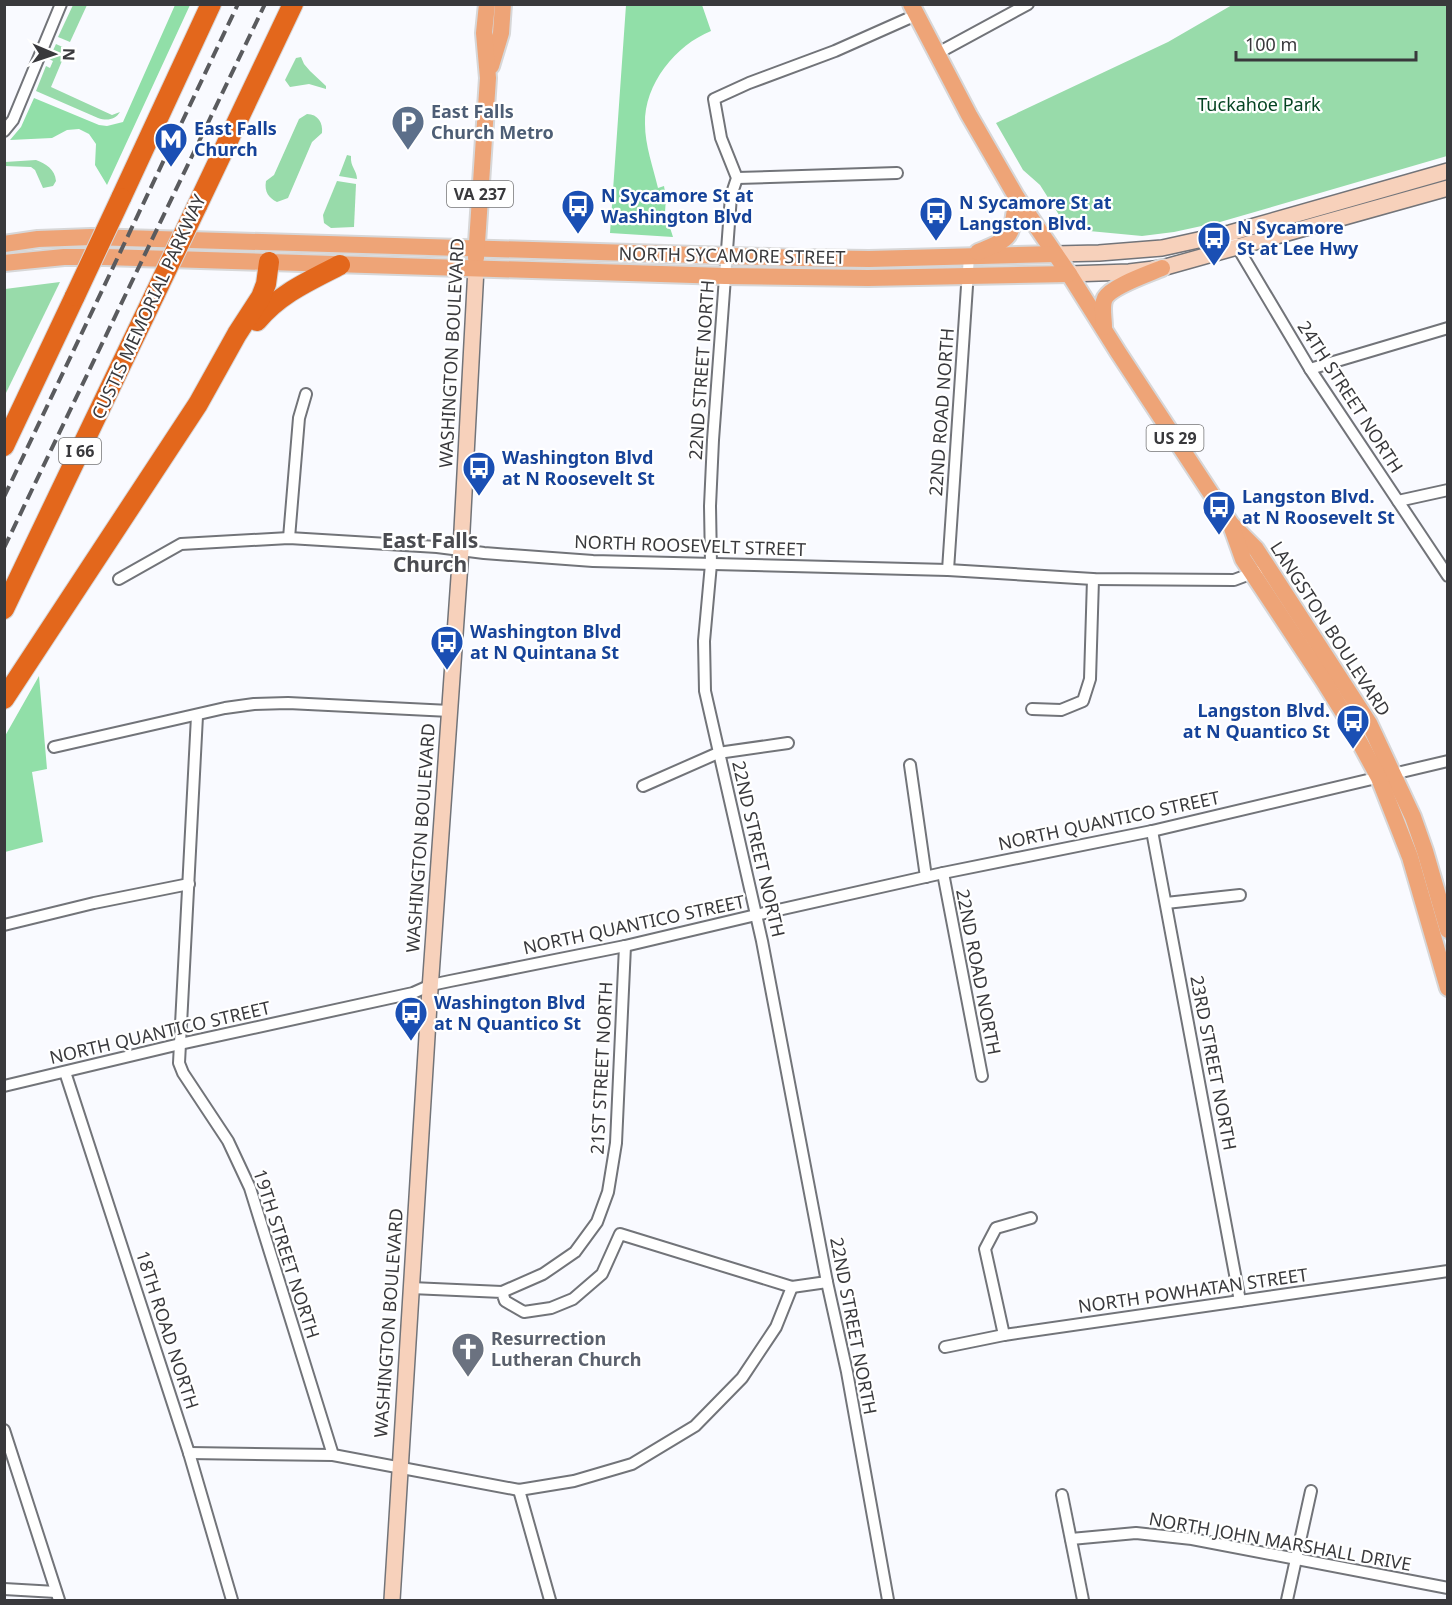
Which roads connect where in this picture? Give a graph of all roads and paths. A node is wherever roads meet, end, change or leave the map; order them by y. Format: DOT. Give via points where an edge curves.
graph roads {
  1 [pos="61,4"];
  2 [pos="211,4"];
  3 [pos="293,4"];
  4 [pos="487,4"];
  5 [pos="503,4"];
  6 [pos="1028,4"];
  7 [pos="913,10"];
  8 [pos="936,54"];
  9 [pos="488,78"];
  10 [pos="4,131"];
  11 [pos="1448,171"];
  12 [pos="897,173"];
  13 [pos="736,178"];
  14 [pos="1448,188"];
  15 [pos="1017,198"];
  16 [pos="1230,233"];
  17 [pos="4,244"];
  18 [pos="1238,248"];
  19 [pos="476,249"];
  20 [pos="271,253"];
  21 [pos="1055,254"];
  22 [pos="726,256"];
  23 [pos="969,256"];
  24 [pos="4,264"];
  25 [pos="340,265"];
  26 [pos="476,268"];
  27 [pos="1162,268"];
  28 [pos="1069,274"];
  29 [pos="968,275"];
  30 [pos="725,276"];
  31 [pos="1104,328"];
  32 [pos="1448,328"];
  33 [pos="1310,369"];
  34 [pos="214,375"];
  35 [pos="306,394"];
  36 [pos="4,446"];
  37 [pos="1448,490"];
  38 [pos="1398,501"];
  39 [pos="289,538"];
  40 [pos="461,549"];
  41 [pos="711,564"];
  42 [pos="948,570"];
  43 [pos="1260,570"];
  44 [pos="1448,576"];
  45 [pos="119,579"];
  46 [pos="1093,579"];
  47 [pos="4,609"];
  48 [pos="4,699"];
  49 [pos="1032,709"];
  50 [pos="450,711"];
  51 [pos="197,716"];
  52 [pos="788,743"];
  53 [pos="54,747"];
  54 [pos="718,753"];
  55 [pos="1448,760"];
  56 [pos="910,765"];
  57 [pos="1386,776"];
  58 [pos="643,786"];
  59 [pos="1152,831"];
  60 [pos="943,873"];
  61 [pos="926,877"];
  62 [pos="189,884"];
  63 [pos="1240,895"];
  64 [pos="1166,903"];
  65 [pos="756,915"];
  66 [pos="4,925"];
  67 [pos="1448,930"];
  68 [pos="626,946"];
  69 [pos="431,985"];
  70 [pos="1448,988"];
  71 [pos="180,1044"];
  72 [pos="65,1072"];
  73 [pos="982,1076"];
  74 [pos="4,1086"];
  75 [pos="1031,1218"];
  76 [pos="1448,1271"];
  77 [pos="827,1282"];
  78 [pos="792,1287"];
  79 [pos="411,1288"];
  80 [pos="502,1292"];
  81 [pos="1240,1301"];
  82 [pos="1004,1335"];
  83 [pos="945,1347"];
  84 [pos="4,1430"];
  85 [pos="189,1453"];
  86 [pos="333,1455"];
  87 [pos="400,1469"];
  88 [pos="519,1490"];
  89 [pos="1311,1491"];
  90 [pos="1062,1495"];
  91 [pos="1071,1539"];
  92 [pos="1296,1560"];
  93 [pos="1448,1588"];
  94 [pos="4,1589"];
  95 [pos="58,1596"];
  96 [pos="232,1600"];
  97 [pos="392,1600"];
  98 [pos="550,1600"];
  99 [pos="888,1600"];
  100 [pos="1083,1600"];
  101 [pos="1287,1600"];
  1 -- 10 [label="street" via="13,120"];
  2 -- 36 [label="highway, bridge"];
  3 -- 47 [label="highway, CUSTIS MEMORIAL PARKWAY / I 66, bridge"];
  4 -- 9 [label="main road, WASHINGTON BOULEVARD / VA 237" via="484,33"];
  5 -- 9 [label="main road, WASHINGTON BOULEVARD / VA 237" via="501,33"];
  6 -- 8 [label="street"];
  7 -- 8 [label="main road, LANGSTON BOULEVARD / US 29"];
  7 -- 13 [label="street" via="826,55 714,99"];
  8 -- 15 [label="main road, LANGSTON BOULEVARD / US 29"];
  9 -- 19 [label="main road, WASHINGTON BOULEVARD / VA 237"];
  11 -- 16 [label="main road, NORTH SYCAMORE STREET"];
  12 -- 13 [label="street"];
  13 -- 22 [label="street, 22ND STREET NORTH"];
  14 -- 18 [label="main road, NORTH SYCAMORE STREET"];
  15 -- 21 [label="main road, LANGSTON BOULEVARD / US 29"];
  15 -- 23 [label="main road" via="1007,238"];
  16 -- 18 [label="street, 24TH STREET NORTH"];
  16 -- 21 [label="main road, NORTH SYCAMORE STREET" via="1162,248"];
  17 -- 20 [label="main road, NORTH SYCAMORE STREET" via="92,237"];
  18 -- 27 [label="main road, NORTH SYCAMORE STREET"];
  18 -- 33 [label="street, 24TH STREET NORTH"];
  19 -- 20 [label="main road, NORTH SYCAMORE STREET"];
  19 -- 22 [label="main road, NORTH SYCAMORE STREET"];
  19 -- 26 [label="main road, WASHINGTON BOULEVARD / VA 237"];
  20 -- 24 [label="main road, NORTH SYCAMORE STREET" via="71,257"];
  20 -- 25 [label="main road, NORTH SYCAMORE STREET"];
  20 -- 34 [label="highway" via="261,297"];
  21 -- 23 [label="main road, NORTH SYCAMORE STREET"];
  21 -- 28 [label="main road, LANGSTON BOULEVARD / US 29"];
  22 -- 23 [label="main road, NORTH SYCAMORE STREET"];
  22 -- 30 [label="street, 22ND STREET NORTH"];
  23 -- 29 [label="street, 22ND ROAD NORTH"];
  25 -- 26 [label="main road, NORTH SYCAMORE STREET"];
  25 -- 34 [label="highway" via="272,304"];
  26 -- 30 [label="main road, NORTH SYCAMORE STREET"];
  26 -- 40 [label="main road, WASHINGTON BOULEVARD / VA 237"];
  27 -- 28 [label="main road, NORTH SYCAMORE STREET"];
  27 -- 31 [label="main road" via="1107,295 1103,304"];
  28 -- 29 [label="main road, NORTH SYCAMORE STREET"];
  28 -- 31 [label="main road, LANGSTON BOULEVARD / US 29"];
  29 -- 30 [label="main road, NORTH SYCAMORE STREET"];
  29 -- 42 [label="street, 22ND ROAD NORTH"];
  30 -- 41 [label="street, 22ND STREET NORTH" via="713,440"];
  31 -- 43 [label="main road, LANGSTON BOULEVARD / US 29" via="1231,524 1256,549"];
  32 -- 33 [label="street"];
  33 -- 38 [label="street, 24TH STREET NORTH"];
  34 -- 48 [label="highway"];
  35 -- 39 [label="street" via="299,418"];
  37 -- 38 [label="street"];
  38 -- 44 [label="street, 24TH STREET NORTH"];
  39 -- 40 [label="street, NORTH ROOSEVELT STREET"];
  39 -- 45 [label="street, NORTH ROOSEVELT STREET" via="181,544"];
  40 -- 41 [label="street, NORTH ROOSEVELT STREET" via="593,561"];
  40 -- 50 [label="main road, WASHINGTON BOULEVARD / VA 237"];
  41 -- 42 [label="street, NORTH ROOSEVELT STREET"];
  41 -- 54 [label="street, 22ND STREET NORTH" via="704,641 705,691"];
  42 -- 46 [label="street, NORTH ROOSEVELT STREET"];
  43 -- 46 [label="street, NORTH ROOSEVELT STREET" via="1234,580"];
  43 -- 57 [label="main road, LANGSTON BOULEVARD / US 29" via="1358,705"];
  46 -- 49 [label="street" via="1090,679 1083,701 1061,710"];
  50 -- 51 [label="street" via="272,703"];
  50 -- 69 [label="main road, WASHINGTON BOULEVARD / VA 237"];
  51 -- 53 [label="street"];
  51 -- 62 [label="street, 19TH STREET NORTH"];
  52 -- 54 [label="street"];
  54 -- 58 [label="street"];
  54 -- 65 [label="street, 22ND STREET NORTH"];
  55 -- 57 [label="street, NORTH QUANTICO STREET"];
  56 -- 61 [label="street"];
  57 -- 59 [label="street, NORTH QUANTICO STREET"];
  57 -- 67 [label="main road, LANGSTON BOULEVARD / US 29" via="1425,850"];
  57 -- 70 [label="main road, LANGSTON BOULEVARD / US 29"];
  59 -- 60 [label="street, NORTH QUANTICO STREET"];
  59 -- 64 [label="street, 23RD STREET NORTH"];
  60 -- 61 [label="street, NORTH QUANTICO STREET"];
  60 -- 73 [label="street, 22ND ROAD NORTH"];
  61 -- 65 [label="street, NORTH QUANTICO STREET"];
  62 -- 66 [label="street"];
  62 -- 71 [label="street, 19TH STREET NORTH"];
  63 -- 64 [label="street"];
  64 -- 81 [label="street, 23RD STREET NORTH"];
  65 -- 68 [label="street, NORTH QUANTICO STREET"];
  65 -- 77 [label="street, 22ND STREET NORTH"];
  68 -- 69 [label="street, NORTH QUANTICO STREET"];
  68 -- 80 [label="street, 21ST STREET NORTH" via="616,1143 608,1192 597,1222 575,1252 543,1274"];
  69 -- 71 [label="street, NORTH QUANTICO STREET" via="414,993"];
  69 -- 79 [label="main road, WASHINGTON BOULEVARD / VA 237"];
  71 -- 72 [label="street, NORTH QUANTICO STREET"];
  71 -- 86 [label="street, 19TH STREET NORTH" via="183,1073 228,1141 250,1188"];
  72 -- 74 [label="street, NORTH QUANTICO STREET"];
  72 -- 85 [label="street, 18TH ROAD NORTH"];
  75 -- 82 [label="street" via="996,1228 985,1249"];
  76 -- 81 [label="street, NORTH POWHATAN STREET"];
  77 -- 78 [label="street"];
  77 -- 99 [label="street, 22ND STREET NORTH"];
  78 -- 80 [label="street" via="620,1234 602,1274 573,1299 551,1308 524,1312 505,1301"];
  78 -- 88 [label="street" via="776,1327 742,1378 695,1426 632,1464 574,1481"];
  79 -- 80 [label="street"];
  79 -- 87 [label="main road, WASHINGTON BOULEVARD / VA 237"];
  81 -- 82 [label="street, NORTH POWHATAN STREET"];
  82 -- 83 [label="street, NORTH POWHATAN STREET"];
  84 -- 95 [label="street"];
  85 -- 86 [label="street"];
  85 -- 96 [label="street, 18TH ROAD NORTH"];
  86 -- 87 [label="street"];
  87 -- 88 [label="street"];
  87 -- 97 [label="main road, WASHINGTON BOULEVARD / VA 237"];
  88 -- 98 [label="street"];
  89 -- 92 [label="street"];
  90 -- 91 [label="street"];
  91 -- 92 [label="street, NORTH JOHN MARSHALL DRIVE" via="1136,1533 1192,1539"];
  91 -- 100 [label="street"];
  92 -- 93 [label="street, NORTH JOHN MARSHALL DRIVE"];
  92 -- 101 [label="street"];
  94 -- 95 [label="street"];
}
